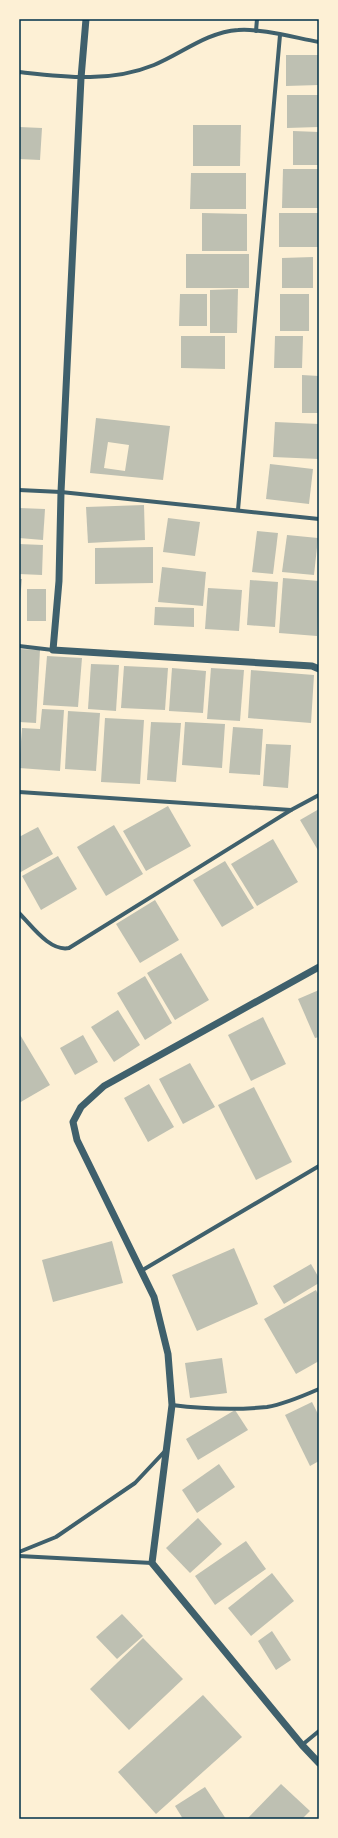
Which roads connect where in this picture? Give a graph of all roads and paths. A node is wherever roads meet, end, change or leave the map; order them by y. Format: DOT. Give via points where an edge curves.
graph roads {
  1 [pos="86,19"];
  2 [pos="257,19"];
  3 [pos="256,31"];
  4 [pos="280,35"];
  5 [pos="319,42"];
  6 [pos="19,72"];
  7 [pos="81,78"];
  8 [pos="19,490"];
  9 [pos="61,492"];
  10 [pos="238,510"];
  11 [pos="319,519"];
  12 [pos="19,646"];
  13 [pos="53,650"];
  14 [pos="319,669"];
  15 [pos="19,792"];
  16 [pos="319,795"];
  17 [pos="291,810"];
  18 [pos="19,913"];
  19 [pos="319,967"];
  20 [pos="319,1166"];
  21 [pos="141,1271"];
  22 [pos="319,1388"];
  23 [pos="172,1405"];
  24 [pos="167,1449"];
  25 [pos="19,1552"];
  26 [pos="19,1556"];
  27 [pos="152,1563"];
  28 [pos="319,1731"];
  29 [pos="302,1745"];
  30 [pos="319,1763"];
  1 -- 7 [label="street"];
  2 -- 3 [label="street"];
  3 -- 4 [label="street"];
  3 -- 7 [label="street" via="238,30 215,35 154,65 124,75"];
  4 -- 5 [label="street"];
  4 -- 10 [label="street"];
  6 -- 7 [label="street"];
  7 -- 9 [label="street"];
  8 -- 9 [label="street"];
  9 -- 10 [label="street"];
  9 -- 13 [label="street"];
  10 -- 11 [label="street"];
  12 -- 13 [label="street"];
  13 -- 14 [label="street" via="312,666"];
  15 -- 17 [label="street"];
  16 -- 17 [label="street"];
  17 -- 18 [label="street" via="69,948 61,950 54,946"];
  19 -- 21 [label="street" via="104,1086 80,1107 73,1122 77,1140"];
  20 -- 21 [label="street"];
  21 -- 23 [label="street" via="154,1296 168,1354"];
  22 -- 23 [label="street" via="297,1398 268,1406 208,1409"];
  23 -- 24 [label="street"];
  24 -- 25 [label="street" via="135,1483 56,1537"];
  24 -- 27 [label="street"];
  26 -- 27 [label="street"];
  27 -- 29 [label="street"];
  28 -- 29 [label="street"];
  29 -- 30 [label="street"];
}
